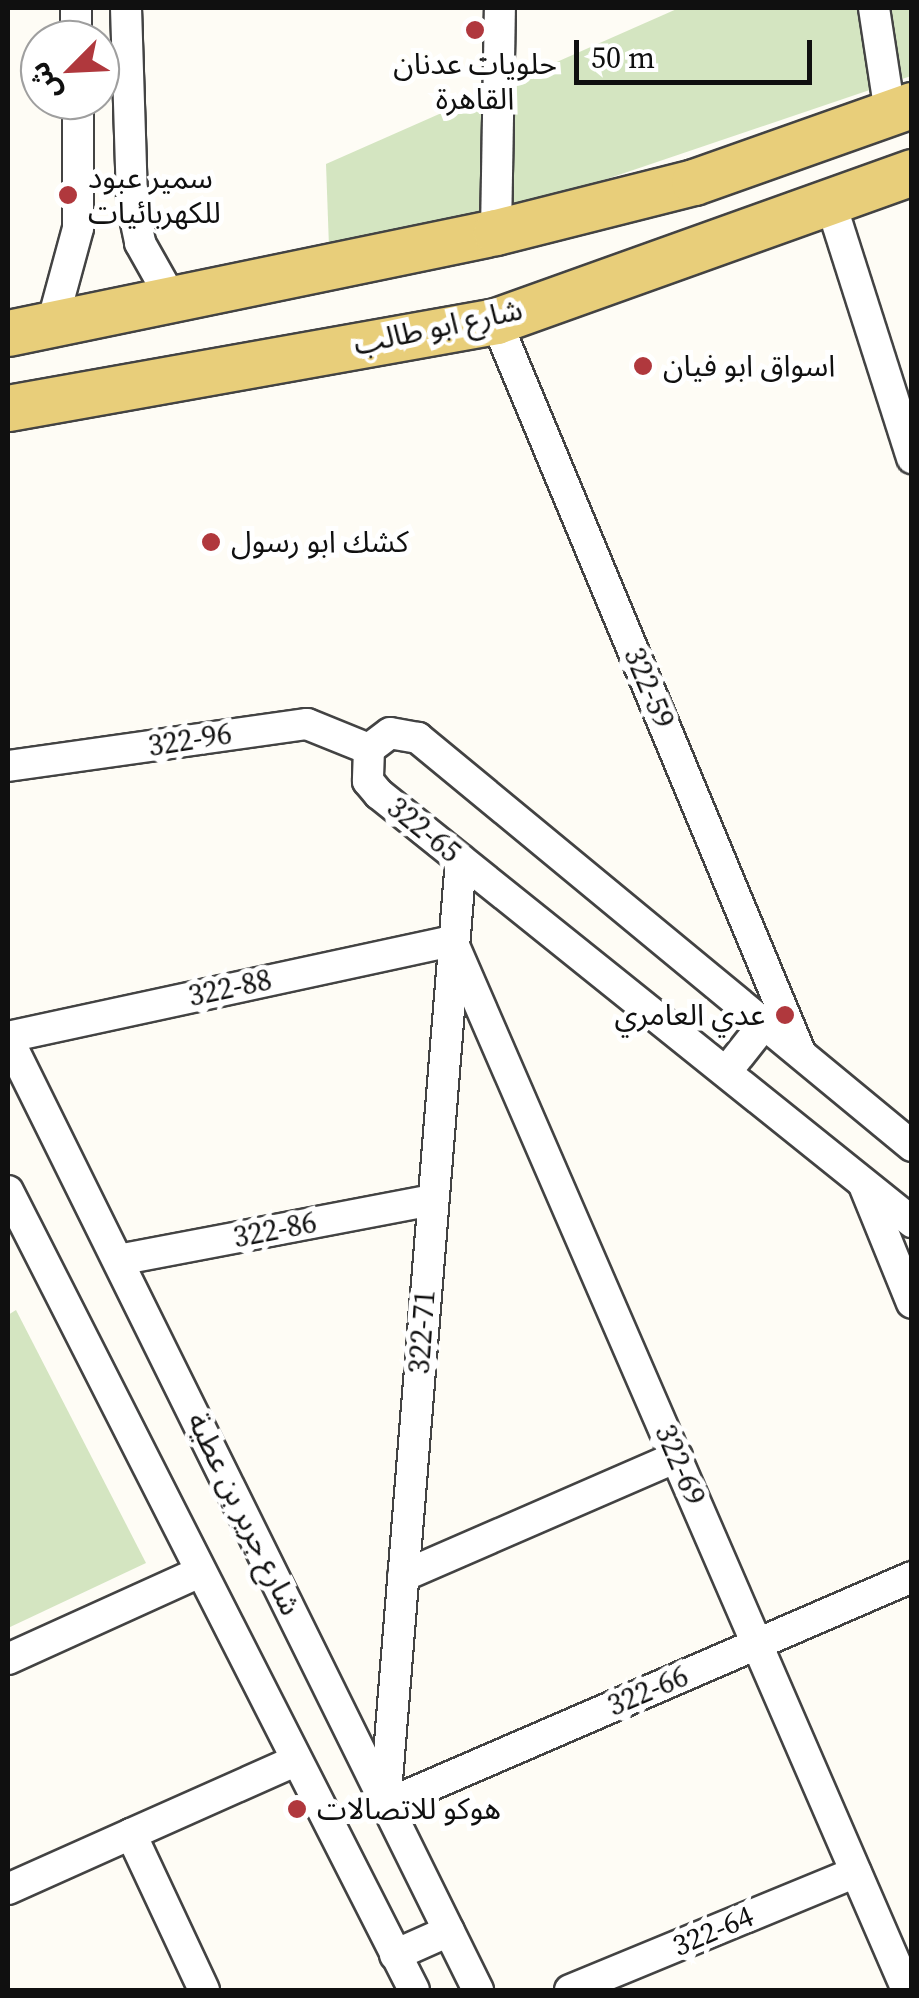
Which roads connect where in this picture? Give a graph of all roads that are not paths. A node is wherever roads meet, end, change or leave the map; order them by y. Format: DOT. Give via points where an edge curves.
graph roads {
  1 [pos="126,8"];
  2 [pos="500,8"];
  3 [pos="874,8"];
  4 [pos="901,109"];
  5 [pos="78,120"];
  6 [pos="912,172"];
  7 [pos="830,201"];
  8 [pos="496,232"];
  9 [pos="171,298"];
  10 [pos="496,321"];
  11 [pos="52,324"];
  12 [pos="8,333"];
  13 [pos="8,408"];
  14 [pos="909,442"];
  15 [pos="368,749"];
  16 [pos="8,766"];
  17 [pos="460,860"];
  18 [pos="452,941"];
  19 [pos="764,1024"];
  20 [pos="8,1038"];
  21 [pos="802,1054"];
  22 [pos="726,1072"];
  23 [pos="912,1146"];
  24 [pos="863,1183"];
  25 [pos="8,1192"];
  26 [pos="432,1200"];
  27 [pos="912,1222"];
  28 [pos="118,1260"];
  29 [pos="912,1303"];
  30 [pos="677,1457"];
  31 [pos="200,1572"];
  32 [pos="403,1576"];
  33 [pos="912,1577"];
  34 [pos="758,1644"];
  35 [pos="8,1659"];
  36 [pos="293,1762"];
  37 [pos="385,1805"];
  38 [pos="131,1834"];
  39 [pos="856,1872"];
  40 [pos="8,1889"];
  41 [pos="448,1931"];
  42 [pos="395,1955"];
  43 [pos="204,1990"];
  44 [pos="414,1990"];
  45 [pos="478,1990"];
  46 [pos="570,1990"];
  47 [pos="908,1990"];
  1 -- 9 [label="street" via="132,204 140,243"];
  2 -- 8 [label="street"];
  3 -- 4 [label="street"];
  4 -- 8 [label="main road" via="694,182"];
  5 -- 11 [label="street" via="78,228"];
  6 -- 7 [label="main road, شارع ابو طالب"];
  7 -- 10 [label="main road, شارع ابو طالب"];
  7 -- 14 [label="street"];
  8 -- 9 [label="main road"];
  9 -- 11 [label="main road"];
  10 -- 13 [label="main road, شارع ابو طالب"];
  10 -- 21 [label="street, 322-59"];
  11 -- 12 [label="main road"];
  15 -- 16 [label="street, 322-96" via="307,724"];
  15 -- 17 [label="street, 322-65" via="368,781"];
  15 -- 19 [label="street" via="390,733 418,738"];
  17 -- 18 [label="street, 322-71"];
  17 -- 22 [label="street, 322-65"];
  18 -- 20 [label="street, 322-88"];
  18 -- 26 [label="street, 322-71"];
  18 -- 30 [label="street, 322-69"];
  19 -- 21 [label="street"];
  19 -- 22 [label="street"];
  20 -- 28 [label="street, شارع جرير بن عطية"];
  21 -- 23 [label="street"];
  22 -- 24 [label="street, 322-65"];
  24 -- 27 [label="street, 322-65"];
  24 -- 29 [label="street"];
  25 -- 31 [label="street"];
  26 -- 28 [label="street, 322-86"];
  26 -- 32 [label="street, 322-71"];
  28 -- 37 [label="street, شارع جرير بن عطية"];
  30 -- 32 [label="street"];
  30 -- 34 [label="street, 322-69"];
  31 -- 35 [label="street"];
  31 -- 36 [label="street"];
  32 -- 37 [label="street, 322-71"];
  33 -- 34 [label="street, 322-66"];
  34 -- 37 [label="street, 322-66"];
  34 -- 39 [label="street, 322-69"];
  36 -- 38 [label="street"];
  36 -- 42 [label="street"];
  37 -- 41 [label="street, شارع جرير بن عطية"];
  38 -- 40 [label="street"];
  38 -- 43 [label="street"];
  39 -- 46 [label="street, 322-64"];
  39 -- 47 [label="street, 322-69"];
  41 -- 42 [label="street"];
  41 -- 45 [label="street, شارع جرير بن عطية"];
  42 -- 44 [label="street"];
}
